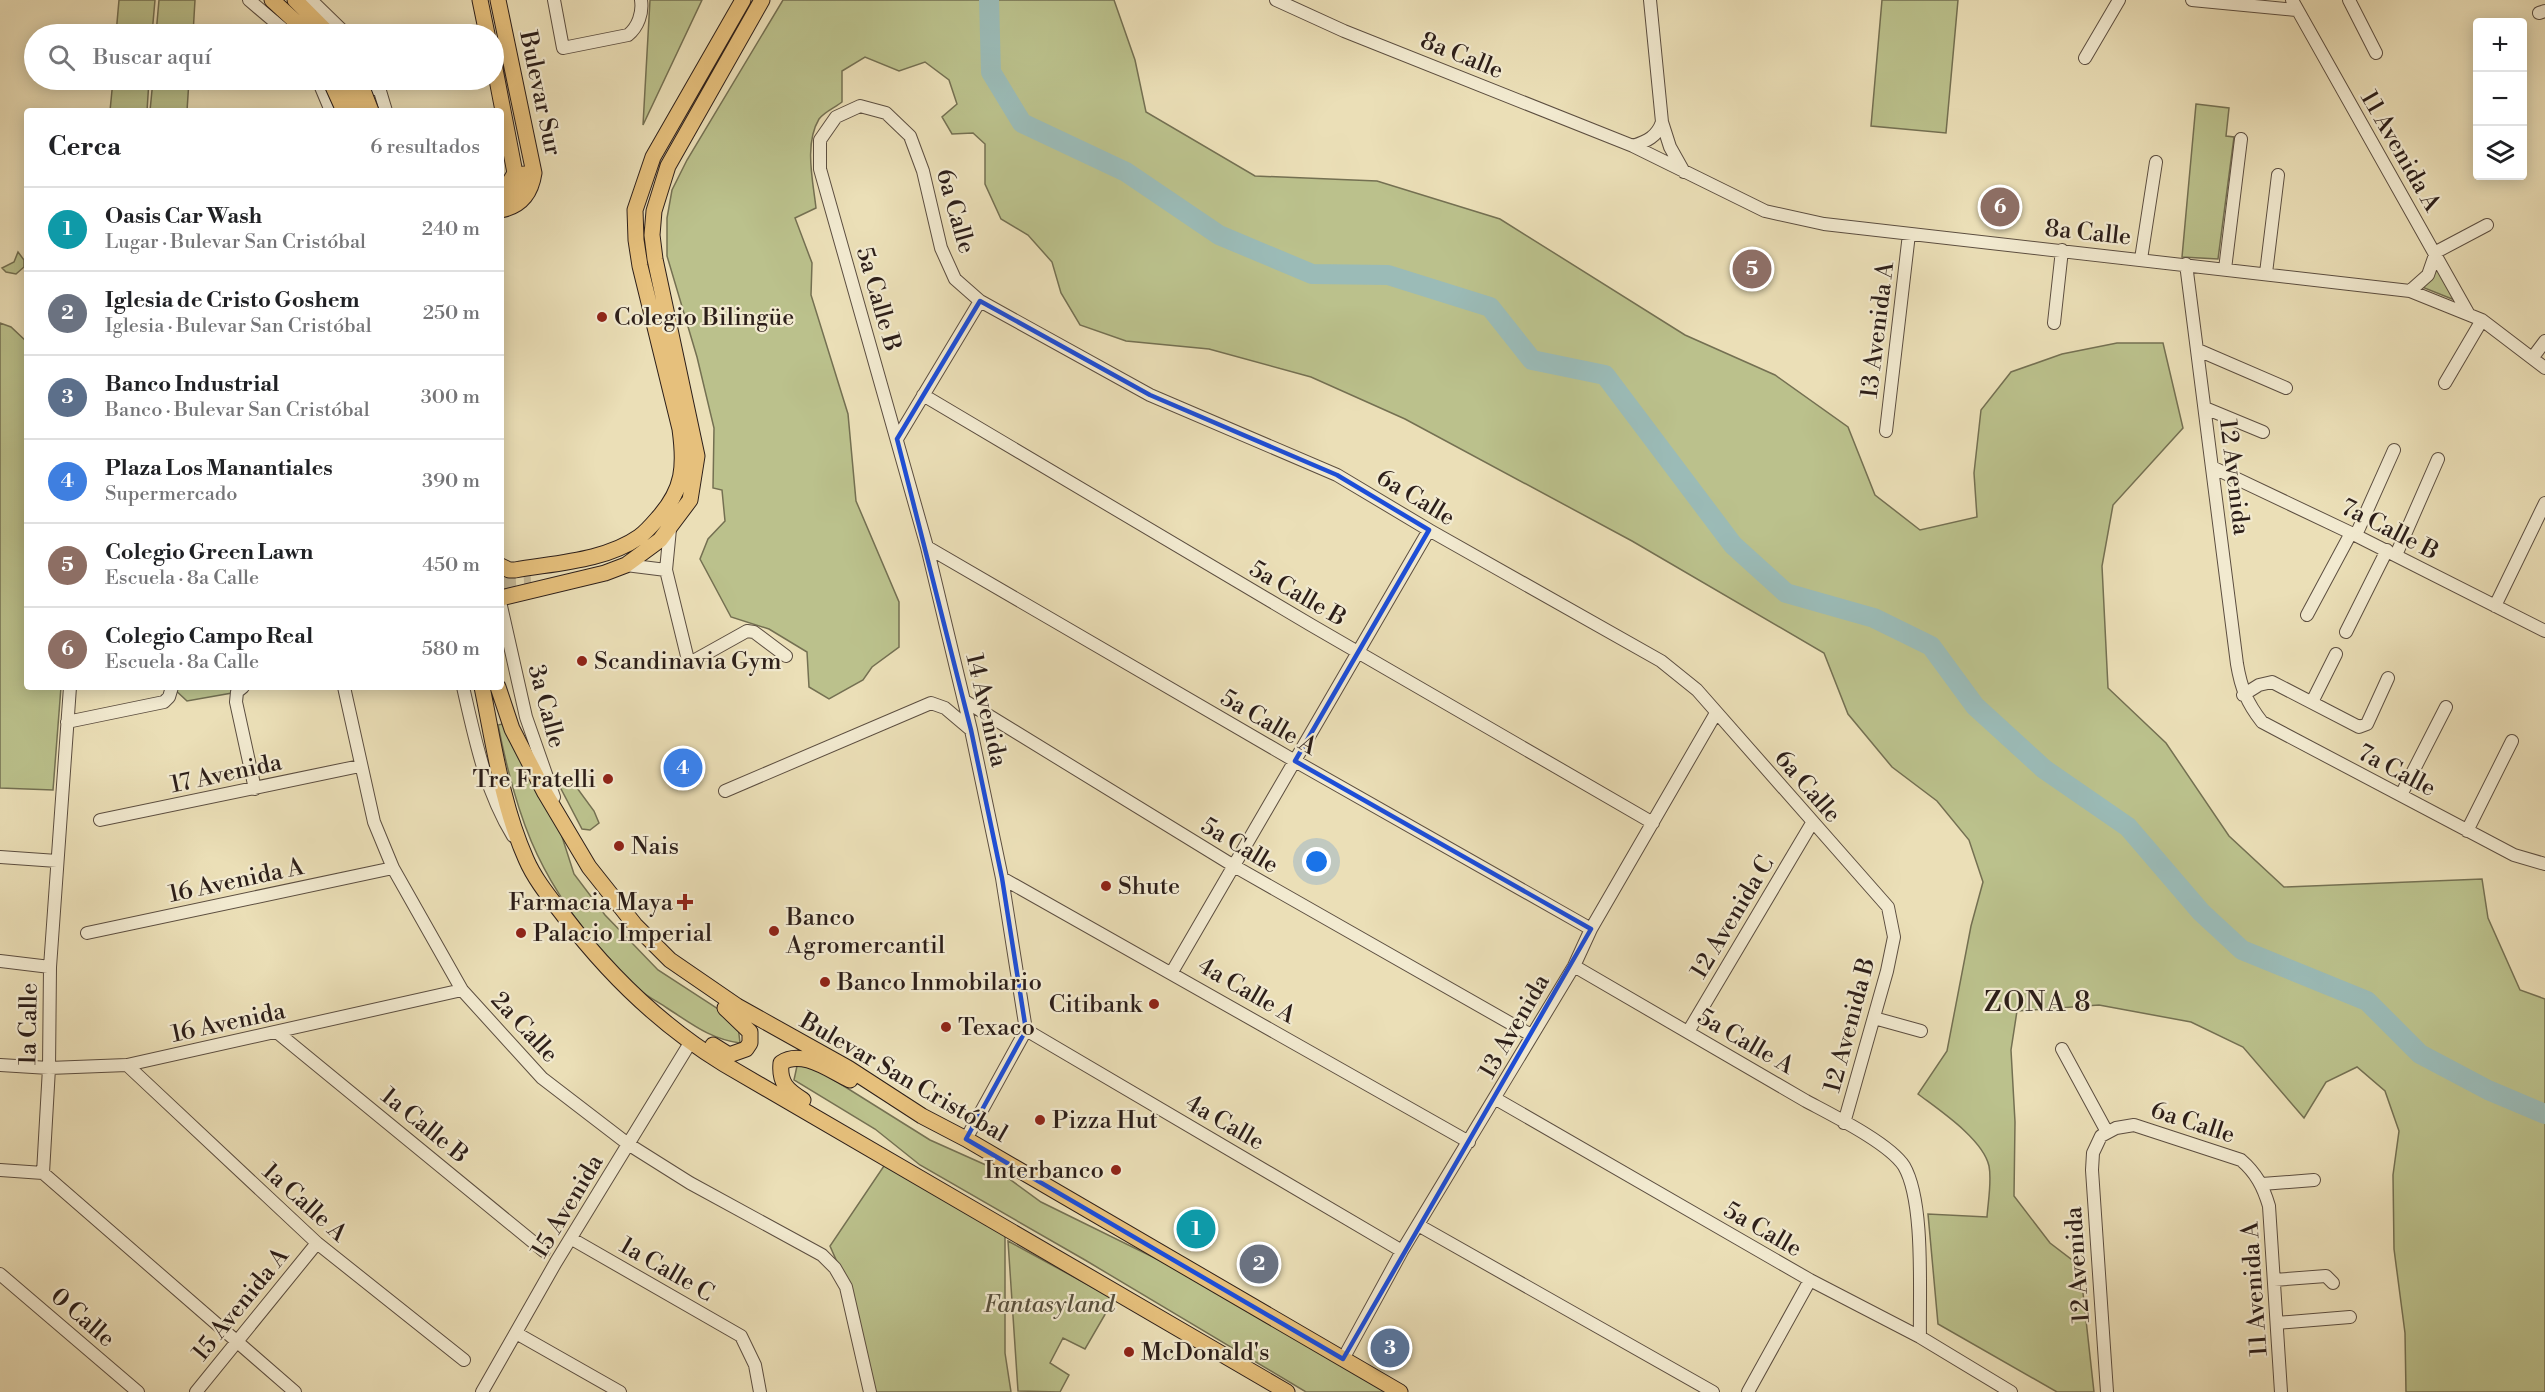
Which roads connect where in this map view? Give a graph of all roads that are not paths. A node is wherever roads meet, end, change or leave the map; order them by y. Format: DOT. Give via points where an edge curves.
graph roads {
  1 [pos="249,0"];
  2 [pos="272,0"];
  3 [pos="295,0"];
  4 [pos="311,0"];
  5 [pos="480,0"];
  6 [pos="554,0"];
  7 [pos="640,0"];
  8 [pos="742,0"];
  9 [pos="762,0"];
  10 [pos="1276,0"];
  11 [pos="1650,0"];
  12 [pos="2120,0"];
  13 [pos="2192,0"];
  14 [pos="2349,0"];
  15 [pos="501,1"];
  16 [pos="2294,5"];
  17 [pos="277,24"];
  18 [pos="298,24"];
  19 [pos="319,24"];
  20 [pos="336,24"];
  21 [pos="485,24"];
  22 [pos="2376,53"];
  23 [pos="2085,58"];
  24 [pos="323,90"];
  25 [pos="335,90"];
  26 [pos="347,90"];
  27 [pos="362,90"];
  28 [pos="364,90"];
  29 [pos="380,90"];
  30 [pos="499,90"];
  31 [pos="332,108"];
  32 [pos="335,108"];
  33 [pos="343,108"];
  34 [pos="355,108"];
  35 [pos="370,108"];
  36 [pos="385,108"];
  37 [pos="503,108"];
  38 [pos="504,113"];
  39 [pos="1662,122"];
  40 [pos="910,136"];
  41 [pos="2241,139"];
  42 [pos="526,141"];
  43 [pos="1633,146"];
  44 [pos="2156,162"];
  45 [pos="1684,172"];
  46 [pos="2278,175"];
  47 [pos="504,186"];
  48 [pos="504,197"];
  49 [pos="504,209"];
  50 [pos="2487,225"];
  51 [pos="1909,234"];
  52 [pos="2062,249"];
  53 [pos="2436,252"];
  54 [pos="2141,259"];
  55 [pos="2186,264"];
  56 [pos="2225,269"];
  57 [pos="2266,273"];
  58 [pos="2410,291"];
  59 [pos="980,301"];
  60 [pos="2468,314"];
  61 [pos="2482,320"];
  62 [pos="2054,323"];
  63 [pos="2539,349"];
  64 [pos="2198,350"];
  65 [pos="2545,368"];
  66 [pos="2445,383"];
  67 [pos="676,384"];
  68 [pos="2286,388"];
  69 [pos="923,395"];
  70 [pos="2205,408"];
  71 [pos="1886,431"];
  72 [pos="2263,432"];
  73 [pos="897,440"];
  74 [pos="2394,450"];
  75 [pos="2438,459"];
  76 [pos="2214,468"];
  77 [pos="2545,502"];
  78 [pos="670,529"];
  79 [pos="1429,530"];
  80 [pos="2354,534"];
  81 [pos="927,547"];
  82 [pos="2391,553"];
  83 [pos="632,561"];
  84 [pos="504,568"];
  85 [pos="666,570"];
  86 [pos="531,581"];
  87 [pos="504,597"];
  88 [pos="2495,606"];
  89 [pos="2307,615"];
  90 [pos="2545,631"];
  91 [pos="2346,632"];
  92 [pos="504,634"];
  93 [pos="1358,652"];
  94 [pos="2336,654"];
  95 [pos="786,656"];
  96 [pos="2388,678"];
  97 [pos="70,690"];
  98 [pos="240,690"];
  99 [pos="345,690"];
  100 [pos="464,690"];
  101 [pos="483,690"];
  102 [pos="499,690"];
  103 [pos="170,692"];
  104 [pos="2243,695"];
  105 [pos="964,702"];
  106 [pos="2312,702"];
  107 [pos="2446,707"];
  108 [pos="1716,713"];
  109 [pos="67,722"];
  110 [pos="971,730"];
  111 [pos="2512,741"];
  112 [pos="1294,761"];
  113 [pos="360,766"];
  114 [pos="255,789"];
  115 [pos="725,791"];
  116 [pos="2401,795"];
  117 [pos="560,815"];
  118 [pos="100,820"];
  119 [pos="1653,823"];
  120 [pos="1812,824"];
  121 [pos="2467,831"];
  122 [pos="0,857"];
  123 [pos="57,861"];
  124 [pos="527,861"];
  125 [pos="2545,864"];
  126 [pos="1234,866"];
  127 [pos="393,868"];
  128 [pos="1002,878"];
  129 [pos="1591,929"];
  130 [pos="87,933"];
  131 [pos="1894,937"];
  132 [pos="670,960"];
  133 [pos="0,961"];
  134 [pos="1574,966"];
  135 [pos="50,968"];
  136 [pos="1172,972"];
  137 [pos="462,990"];
  138 [pos="634,996"];
  139 [pos="1874,1018"];
  140 [pos="1026,1030"];
  141 [pos="1921,1031"];
  142 [pos="278,1032"];
  143 [pos="1688,1032"];
  144 [pos="1530,1035"];
  145 [pos="690,1043"];
  146 [pos="2062,1048"];
  147 [pos="0,1065"];
  148 [pos="127,1065"];
  149 [pos="49,1068"];
  150 [pos="1496,1099"];
  151 [pos="922,1116"];
  152 [pos="1844,1123"];
  153 [pos="2104,1134"];
  154 [pos="966,1139"];
  155 [pos="1469,1142"];
  156 [pos="628,1144"];
  157 [pos="0,1170"];
  158 [pos="43,1173"];
  159 [pos="914,1174"];
  160 [pos="2314,1180"];
  161 [pos="2262,1184"];
  162 [pos="1418,1225"];
  163 [pos="572,1239"];
  164 [pos="317,1243"];
  165 [pos="544,1251"];
  166 [pos="1402,1251"];
  167 [pos="0,1274"];
  168 [pos="1810,1280"];
  169 [pos="2274,1280"];
  170 [pos="2333,1283"];
  171 [pos="2350,1317"];
  172 [pos="2277,1323"];
  173 [pos="516,1333"];
  174 [pos="1920,1337"];
  175 [pos="235,1342"];
  176 [pos="1343,1359"];
  177 [pos="464,1360"];
  178 [pos="138,1392"];
  179 [pos="196,1392"];
  180 [pos="295,1392"];
  181 [pos="482,1392"];
  182 [pos="620,1392"];
  183 [pos="760,1392"];
  184 [pos="870,1392"];
  185 [pos="1287,1392"];
  186 [pos="1400,1392"];
  187 [pos="1713,1392"];
  188 [pos="1748,1392"];
  189 [pos="2011,1392"];
  190 [pos="2107,1392"];
  191 [pos="2281,1392"];
  1 -- 17 [label="street"];
  2 -- 18 [label="main road"];
  3 -- 19 [label="main road"];
  4 -- 20 [label="street"];
  5 -- 21 [label="main road, Bulevar Sur"];
  6 -- 7 [label="street" via="563,48 628,35 638,22"];
  8 -- 67 [label="main road" via="653,157 635,210 640,266"];
  9 -- 67 [label="main road" via="668,166 654,211 651,235"];
  10 -- 43 [label="street, 8a Calle"];
  11 -- 39 [label="street"];
  12 -- 23 [label="street"];
  13 -- 16 [label="street"];
  14 -- 22 [label="street"];
  15 -- 42 [label="main road, Bulevar Sur"];
  16 -- 53 [label="street, 11 Avenida A"];
  24 -- 31 [label="street"];
  25 -- 33 [label="main road, bridge"];
  26 -- 34 [label="main road, bridge"];
  27 -- 35 [label="main road, bridge"];
  28 -- 32 [label="street"];
  29 -- 36 [label="street"];
  30 -- 37 [label="main road, Bulevar Sur"];
  38 -- 47 [label="main road, Bulevar Sur" via="515,173"];
  39 -- 43 [label="street" via="1648,141"];
  39 -- 45 [label="street"];
  40 -- 59 [label="street, 6a Calle" via="923,171 941,248 955,279"];
  40 -- 73 [label="street, 5a Calle B" via="886,113 860,106 836,117 820,140 820,169"];
  41 -- 56 [label="street"];
  42 -- 48 [label="main road" via="523,179 513,194"];
  42 -- 49 [label="main road, Bulevar Sur" via="534,173 527,195"];
  43 -- 45 [label="street, 8a Calle"];
  44 -- 54 [label="street"];
  45 -- 51 [label="street, 8a Calle" via="1765,211 1824,224"];
  46 -- 57 [label="street"];
  50 -- 53 [label="street"];
  51 -- 52 [label="street, 8a Calle"];
  51 -- 71 [label="street, 13 Avenida A"];
  52 -- 54 [label="street, 8a Calle"];
  52 -- 62 [label="street"];
  53 -- 58 [label="street" via="2428,275"];
  53 -- 60 [label="street, 11 Avenida A"];
  54 -- 55 [label="street, 8a Calle"];
  55 -- 56 [label="street, 8a Calle"];
  55 -- 64 [label="street, 12 Avenida"];
  56 -- 57 [label="street, 8a Calle"];
  57 -- 58 [label="street, 8a Calle"];
  58 -- 60 [label="street, 8a Calle"];
  59 -- 69 [label="street"];
  59 -- 79 [label="street, 6a Calle" via="1150,395 1337,475"];
  60 -- 61 [label="street, 8a Calle"];
  61 -- 63 [label="street, 8a Calle"];
  61 -- 66 [label="street"];
  63 -- 65 [label="street, 8a Calle"];
  64 -- 68 [label="street"];
  64 -- 70 [label="street, 12 Avenida"];
  67 -- 78 [label="main road" via="697,456 690,500"];
  67 -- 84 [label="main road" via="683,451 681,477 675,498 649,528 628,544 598,555 515,570"];
  69 -- 73 [label="street"];
  69 -- 93 [label="street, 5a Calle B"];
  70 -- 72 [label="street"];
  70 -- 76 [label="street, 12 Avenida"];
  73 -- 81 [label="street, 14 Avenida"];
  74 -- 80 [label="street"];
  75 -- 82 [label="street"];
  76 -- 80 [label="street, 7a Calle B"];
  76 -- 104 [label="street, 12 Avenida"];
  77 -- 88 [label="street"];
  78 -- 83 [label="main road"];
  78 -- 85 [label="street"];
  79 -- 93 [label="street"];
  79 -- 108 [label="street, 6a Calle" via="1661,661 1697,690"];
  80 -- 82 [label="street, 7a Calle B"];
  80 -- 89 [label="street"];
  81 -- 105 [label="street, 14 Avenida"];
  81 -- 112 [label="street, 5a Calle A"];
  82 -- 88 [label="street, 7a Calle B"];
  82 -- 91 [label="street"];
  83 -- 85 [label="street"];
  83 -- 86 [label="main road"];
  83 -- 87 [label="main road" via="605,573"];
  85 -- 95 [label="street" via="688,660 695,660 747,631"];
  88 -- 90 [label="street, 7a Calle B"];
  92 -- 117 [label="street, 3a Calle" via="526,717"];
  93 -- 112 [label="street"];
  93 -- 119 [label="street, 5a Calle B"];
  94 -- 106 [label="street"];
  96 -- 106 [label="street" via="2364,726 2359,727"];
  97 -- 109 [label="street, 1a Calle"];
  98 -- 114 [label="street" via="236,702"];
  99 -- 113 [label="street, 2a Calle"];
  100 -- 124 [label="street" via="486,780"];
  101 -- 124 [label="main road" via="508,809"];
  102 -- 117 [label="main road, Bulevar San Cristóbal" via="512,729"];
  103 -- 109 [label="street" via="164,702"];
  104 -- 106 [label="street" via="2272,682"];
  104 -- 116 [label="street, 7a Calle" via="2262,722"];
  105 -- 110 [label="street, 14 Avenida"];
  105 -- 126 [label="street, 5a Calle"];
  107 -- 116 [label="street"];
  108 -- 119 [label="street, 13 Avenida"];
  108 -- 120 [label="street, 6a Calle"];
  109 -- 123 [label="street, 1a Calle"];
  110 -- 115 [label="street" via="945,708 931,703"];
  110 -- 128 [label="street, 14 Avenida"];
  111 -- 121 [label="street"];
  112 -- 126 [label="street"];
  112 -- 129 [label="street, 5a Calle A"];
  113 -- 114 [label="street, 17 Avenida"];
  113 -- 127 [label="street, 2a Calle" via="374,822"];
  114 -- 118 [label="street, 17 Avenida"];
  116 -- 121 [label="street, 7a Calle"];
  117 -- 132 [label="main road, Bulevar San Cristóbal" via="603,886 634,925"];
  119 -- 129 [label="street, 13 Avenida"];
  120 -- 131 [label="street, 6a Calle" via="1888,907"];
  120 -- 143 [label="street, 12 Avenida C"];
  121 -- 125 [label="street, 7a Calle" via="2514,855"];
  122 -- 123 [label="street"];
  123 -- 135 [label="street, 1a Calle"];
  124 -- 138 [label="main road" via="595,956"];
  126 -- 136 [label="street"];
  126 -- 144 [label="street, 5a Calle"];
  127 -- 130 [label="street, 16 Avenida A"];
  127 -- 137 [label="street, 2a Calle"];
  128 -- 136 [label="street, 4a Calle A"];
  128 -- 140 [label="street, 14 Avenida"];
  129 -- 134 [label="street, 13 Avenida"];
  131 -- 139 [label="street, 12 Avenida B"];
  132 -- 138 [label="main road" via="685,978 745,1024 750,1032 746,1049 729,1055"];
  132 -- 151 [label="main road, Bulevar San Cristóbal" via="737,1006 848,1068"];
  133 -- 135 [label="street"];
  134 -- 143 [label="street, 5a Calle A"];
  134 -- 144 [label="street, 13 Avenida"];
  135 -- 149 [label="street, 1a Calle"];
  136 -- 155 [label="street, 4a Calle A"];
  137 -- 142 [label="street, 16 Avenida"];
  137 -- 156 [label="street, 2a Calle" via="542,1078"];
  138 -- 145 [label="main road"];
  139 -- 141 [label="street"];
  139 -- 152 [label="street, 12 Avenida B"];
  140 -- 154 [label="street"];
  140 -- 166 [label="street, 4a Calle"];
  142 -- 148 [label="street, 16 Avenida"];
  142 -- 165 [label="street, 1a Calle B"];
  143 -- 152 [label="street, 5a Calle A"];
  144 -- 150 [label="street, 13 Avenida"];
  145 -- 156 [label="street, 15 Avenida"];
  145 -- 159 [label="main road"];
  146 -- 153 [label="street"];
  147 -- 149 [label="street, 16 Avenida"];
  148 -- 149 [label="street, 16 Avenida"];
  148 -- 164 [label="street, 1a Calle A"];
  149 -- 158 [label="street, 1a Calle"];
  150 -- 155 [label="street, 13 Avenida"];
  150 -- 168 [label="street, 5a Calle"];
  151 -- 154 [label="main road, Bulevar San Cristóbal"];
  151 -- 159 [label="main road" via="801,1057 790,1057 781,1063 783,1084 792,1093 861,1135"];
  152 -- 174 [label="street, 5a Calle A" via="1895,1156 1912,1188 1917,1223"];
  153 -- 161 [label="street, 6a Calle" via="2134,1125 2241,1160"];
  153 -- 190 [label="street, 12 Avenida" via="2093,1153 2092,1170"];
  154 -- 176 [label="main road, Bulevar San Cristóbal"];
  155 -- 162 [label="street, 13 Avenida"];
  156 -- 163 [label="street, 15 Avenida"];
  156 -- 184 [label="street, 2a Calle" via="690,1183 822,1255 835,1268 846,1287"];
  157 -- 158 [label="street"];
  158 -- 175 [label="street"];
  159 -- 185 [label="main road"];
  160 -- 161 [label="street"];
  161 -- 169 [label="street, 11 Avenida A" via="2269,1206"];
  162 -- 166 [label="street, 13 Avenida"];
  162 -- 187 [label="street"];
  163 -- 173 [label="street, 15 Avenida"];
  163 -- 183 [label="street, 1a Calle C" via="741,1336 755,1365"];
  164 -- 175 [label="street, 15 Avenida A"];
  164 -- 177 [label="street, 1a Calle A"];
  166 -- 176 [label="street, 13 Avenida"];
  167 -- 178 [label="street, 0 Calle"];
  168 -- 174 [label="street, 5a Calle"];
  168 -- 188 [label="street"];
  169 -- 170 [label="street" via="2326,1276"];
  169 -- 172 [label="street, 11 Avenida A"];
  171 -- 172 [label="street"];
  172 -- 191 [label="street, 11 Avenida A"];
  173 -- 181 [label="street, 15 Avenida"];
  173 -- 182 [label="street"];
  174 -- 189 [label="street, 5a Calle"];
  175 -- 179 [label="street, 15 Avenida A"];
  175 -- 180 [label="street"];
  176 -- 186 [label="main road, Bulevar San Cristóbal"];
}
